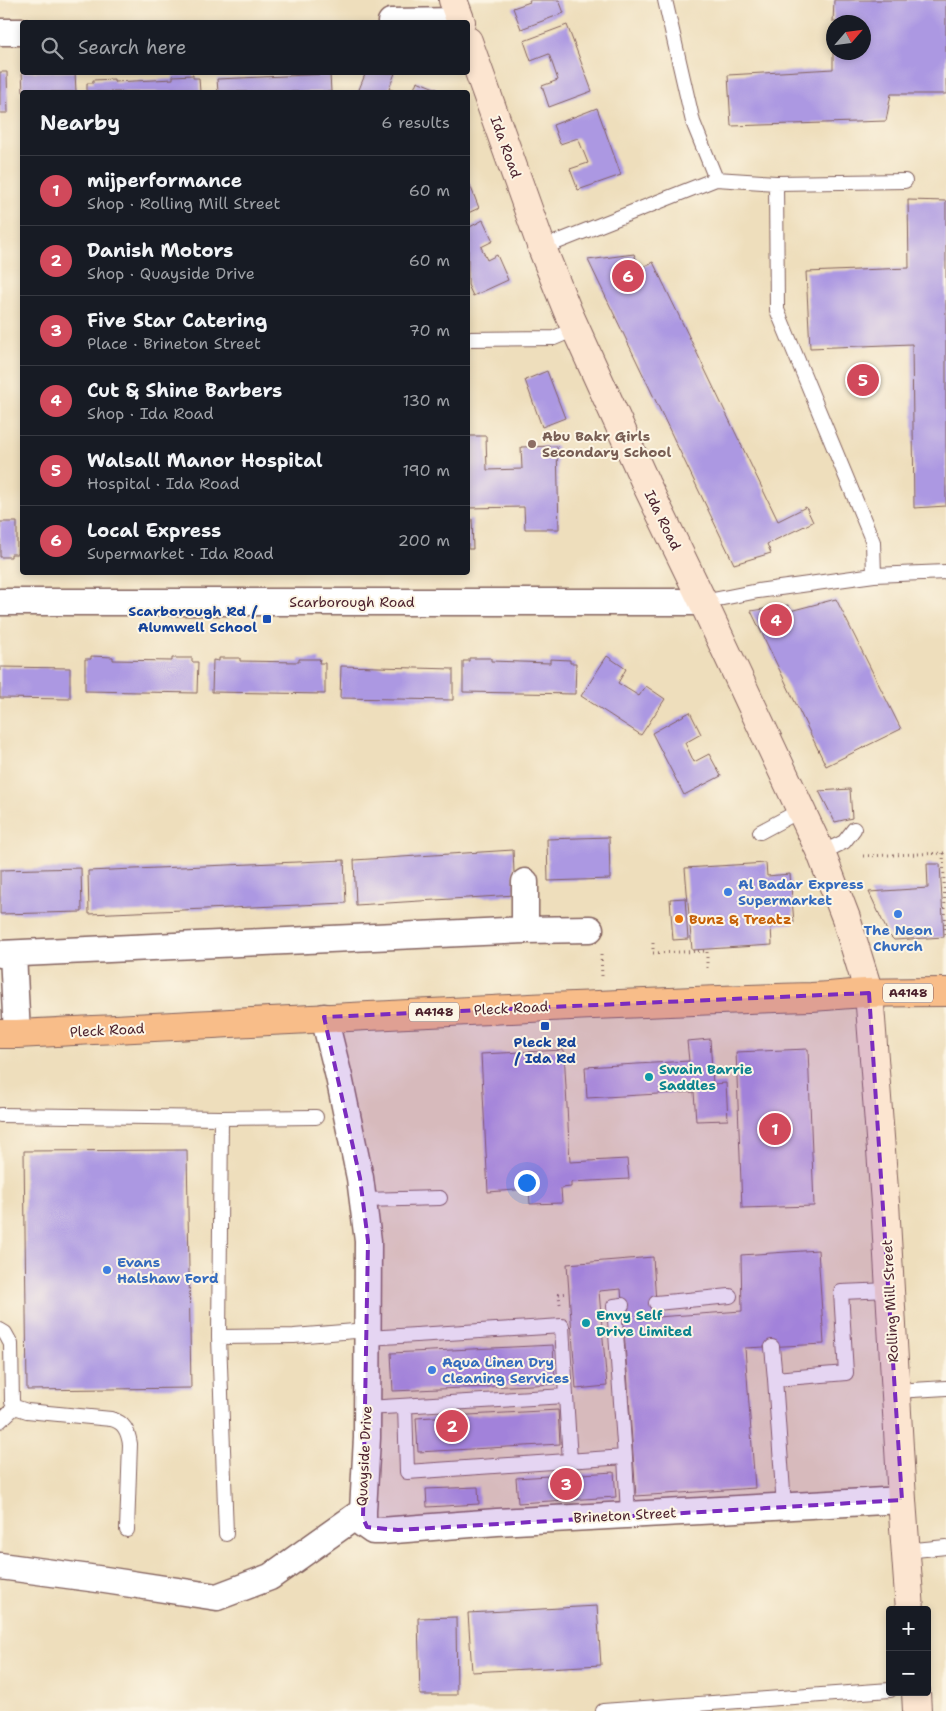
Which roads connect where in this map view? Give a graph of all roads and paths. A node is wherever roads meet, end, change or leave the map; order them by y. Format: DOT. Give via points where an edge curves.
graph roads {
  1 [pos="665,0"];
  2 [pos="0,32"];
  3 [pos="20,32"];
  4 [pos="470,49"];
  5 [pos="716,179"];
  6 [pos="905,181"];
  7 [pos="776,183"];
  8 [pos="542,248"];
  9 [pos="575,329"];
  10 [pos="470,339"];
  11 [pos="946,572"];
  12 [pos="874,575"];
  13 [pos="0,602"];
  14 [pos="704,602"];
  15 [pos="801,810"];
  16 [pos="854,829"];
  17 [pos="760,832"];
  18 [pos="944,853"];
  19 [pos="824,861"];
  20 [pos="525,882"];
  21 [pos="590,929"];
  22 [pos="525,930"];
  23 [pos="946,934"];
  24 [pos="653,943"];
  25 [pos="7,954"];
  26 [pos="946,992"];
  27 [pos="869,993"];
  28 [pos="708,1000"];
  29 [pos="603,1004"];
  30 [pos="324,1017"];
  31 [pos="8,1034"];
  32 [pos="0,1114"];
  33 [pos="316,1117"];
  34 [pos="221,1118"];
  35 [pos="440,1198"];
  36 [pos="364,1200"];
  37 [pos="890,1290"];
  38 [pos="730,1296"];
  39 [pos="656,1302"];
  40 [pos="622,1305"];
  41 [pos="0,1330"];
  42 [pos="368,1334"];
  43 [pos="219,1337"];
  44 [pos="772,1347"];
  45 [pos="775,1378"];
  46 [pos="946,1388"];
  47 [pos="896,1391"];
  48 [pos="566,1396"];
  49 [pos="15,1406"];
  50 [pos="405,1406"];
  51 [pos="367,1408"];
  52 [pos="0,1421"];
  53 [pos="570,1460"];
  54 [pos="628,1460"];
  55 [pos="902,1500"];
  56 [pos="784,1506"];
  57 [pos="363,1511"];
  58 [pos="628,1515"];
  59 [pos="127,1530"];
  60 [pos="226,1534"];
  61 [pos="946,1547"];
  62 [pos="905,1551"];
  63 [pos="0,1566"];
  64 [pos="910,1606"];
  65 [pos="886,1690"];
  66 [pos="916,1696"];
  67 [pos="604,1711"];
  68 [pos="917,1711"];
  1 -- 5 [label="lane" via="693,122"];
  2 -- 3 [label="street"];
  4 -- 8 [label="street, Ida Road"];
  5 -- 7 [label="lane"];
  5 -- 8 [label="lane"];
  6 -- 7 [label="lane"];
  7 -- 12 [label="lane" via="777,310 873,542"];
  8 -- 9 [label="street, Ida Road"];
  9 -- 10 [label="lane" via="554,338"];
  9 -- 14 [label="street, Ida Road"];
  11 -- 12 [label="lane"];
  12 -- 14 [label="lane"];
  13 -- 14 [label="street, Scarborough Road"];
  14 -- 15 [label="street, Ida Road"];
  15 -- 17 [label="lane"];
  15 -- 19 [label="street, Ida Road"];
  16 -- 19 [label="lane"];
  18 -- 19 [label="path" via="851,856"];
  18 -- 23 [label="path"];
  19 -- 27 [label="street, Ida Road"];
  20 -- 22 [label="street"];
  21 -- 22 [label="street, Pleck Road"];
  21 -- 29 [label="path" via="600,929"];
  22 -- 25 [label="street, Pleck Road"];
  24 -- 28 [label="path" via="653,953 707,951"];
  25 -- 31 [label="street, Pleck Road"];
  26 -- 27 [label="highway, Pleck Road / A4148"];
  27 -- 28 [label="highway, Pleck Road / A4148"];
  27 -- 37 [label="street, Rolling Mill Street"];
  28 -- 29 [label="highway, Pleck Road / A4148"];
  29 -- 30 [label="highway, Pleck Road / A4148"];
  30 -- 31 [label="highway, Pleck Road / A4148"];
  30 -- 36 [label="street, Quayside Drive"];
  32 -- 34 [label="lane"];
  33 -- 34 [label="lane"];
  34 -- 43 [label="lane"];
  35 -- 36 [label="lane"];
  36 -- 42 [label="street, Quayside Drive" via="368,1241"];
  37 -- 45 [label="lane" via="841,1292 846,1373"];
  37 -- 47 [label="street, Rolling Mill Street"];
  38 -- 39 [label="lane"];
  40 -- 54 [label="lane" via="614,1306"];
  41 -- 49 [label="lane" via="11,1344 12,1402"];
  42 -- 43 [label="lane"];
  42 -- 48 [label="lane" via="566,1326"];
  42 -- 51 [label="street, Quayside Drive"];
  43 -- 60 [label="lane"];
  44 -- 45 [label="lane"];
  45 -- 56 [label="lane"];
  46 -- 47 [label="lane"];
  47 -- 55 [label="street, Rolling Mill Street"];
  48 -- 50 [label="lane"];
  48 -- 53 [label="lane"];
  49 -- 52 [label="lane"];
  49 -- 59 [label="lane" via="28,1411 111,1419 124,1426 130,1444"];
  50 -- 51 [label="lane"];
  50 -- 53 [label="lane" via="412,1435 407,1472"];
  51 -- 57 [label="street, Quayside Drive"];
  53 -- 54 [label="lane"];
  54 -- 58 [label="lane"];
  55 -- 56 [label="street, Brineton Street"];
  55 -- 62 [label="street, Rolling Mill Street"];
  56 -- 58 [label="street, Brineton Street"];
  57 -- 58 [label="street, Brineton Street" via="363,1524 373,1531"];
  57 -- 63 [label="street, Quayside Drive" via="270,1577 217,1597"];
  61 -- 62 [label="lane"];
  62 -- 64 [label="street, Rolling Mill Street"];
  65 -- 67 [label="lane"];
  66 -- 68 [label="street"];
}
